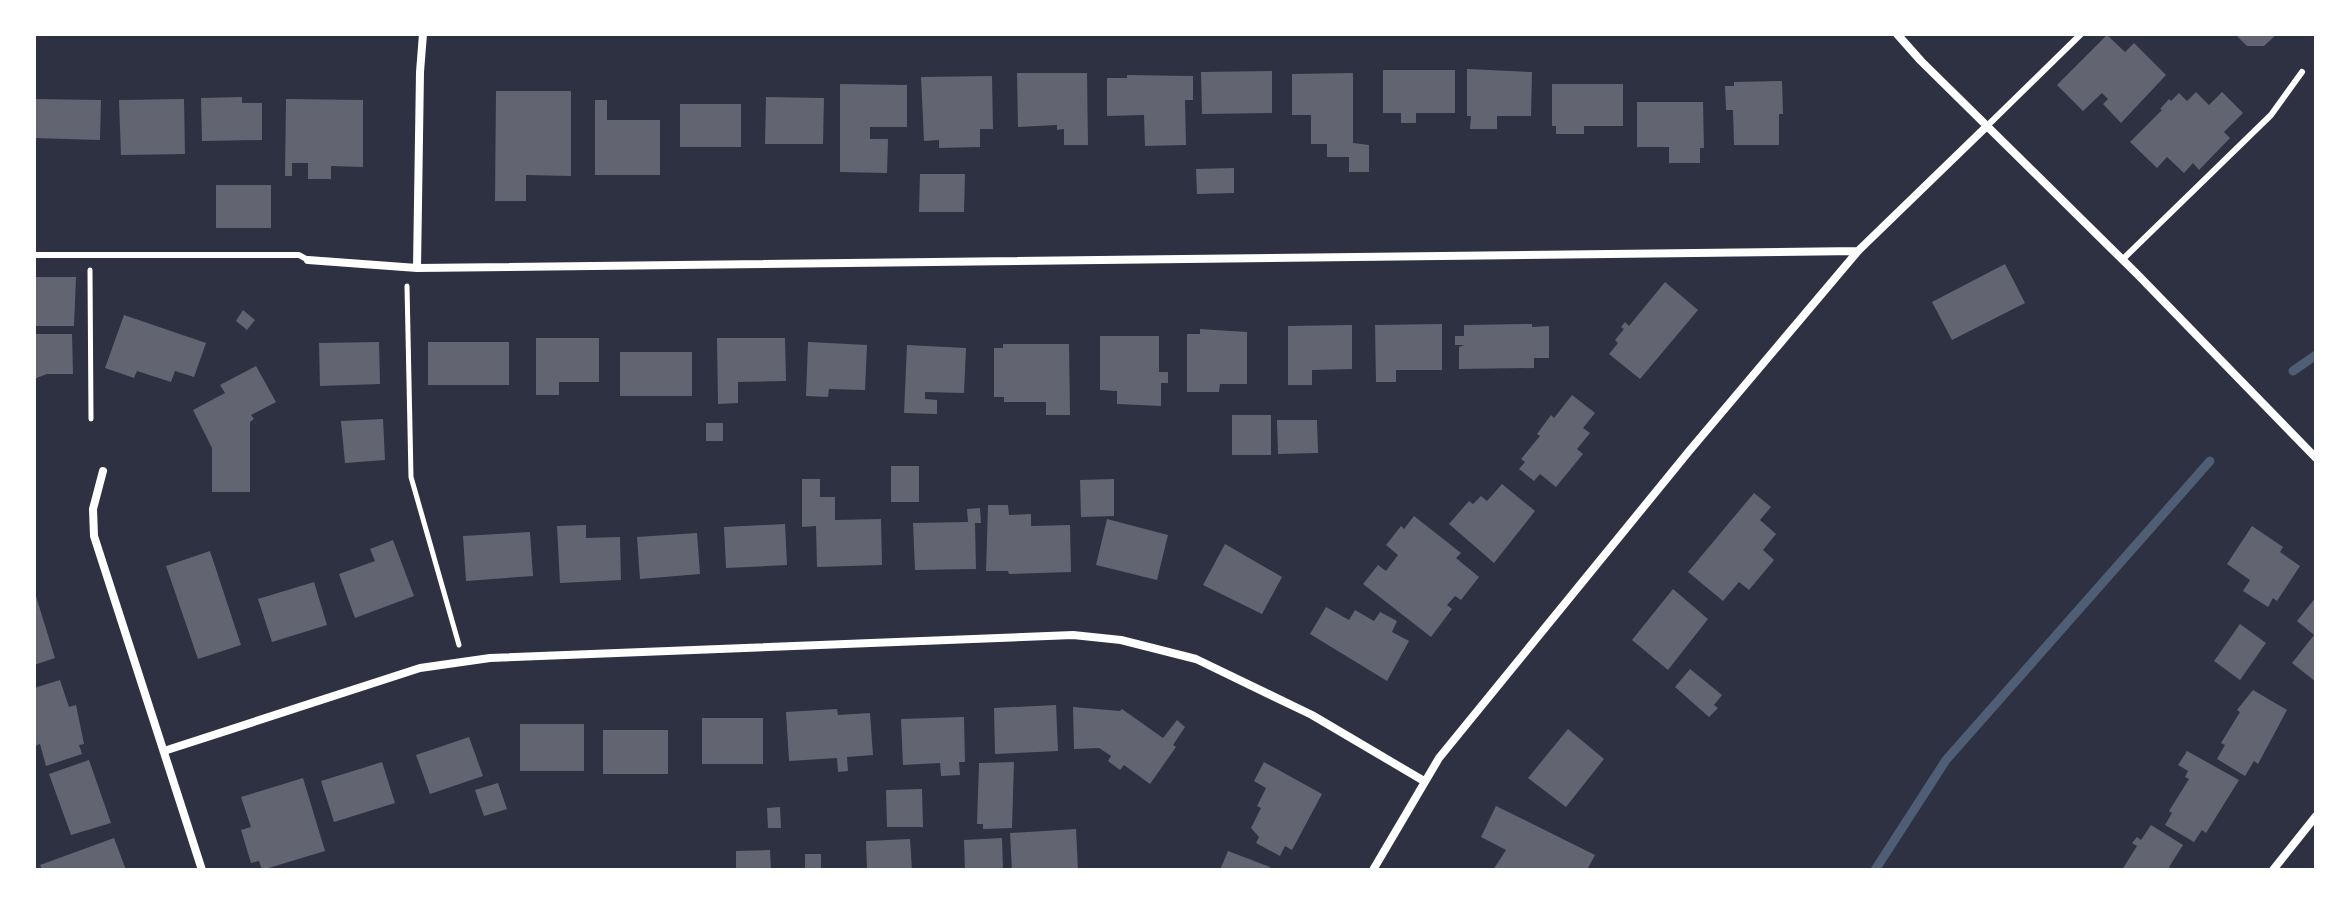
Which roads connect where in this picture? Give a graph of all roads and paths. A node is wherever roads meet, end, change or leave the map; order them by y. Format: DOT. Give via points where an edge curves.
graph roads {
  1 [pos="423,34"];
  2 [pos="1897,34"];
  3 [pos="2081,34"];
  4 [pos="2302,72"];
  5 [pos="1987,126"];
  6 [pos="1858,251"];
  7 [pos="34,255"];
  8 [pos="308,260"];
  9 [pos="2122,260"];
  10 [pos="90,265"];
  11 [pos="417,268"];
  12 [pos="406,288"];
  13 [pos="91,419"];
  14 [pos="2316,458"];
  15 [pos="103,471"];
  16 [pos="457,637"];
  17 [pos="164,751"];
  18 [pos="1424,781"];
  19 [pos="2316,816"];
  20 [pos="202,870"];
  21 [pos="1373,870"];
  22 [pos="2273,870"];
  1 -- 11 [label="street"];
  2 -- 5 [label="street"];
  3 -- 5 [label="lane"];
  4 -- 9 [label="lane" via="2271,115"];
  5 -- 6 [label="street"];
  5 -- 9 [label="street"];
  6 -- 11 [label="street"];
  6 -- 18 [label="street"];
  7 -- 8 [label="lane" via="299,255"];
  8 -- 11 [label="street"];
  9 -- 14 [label="street"];
  10 -- 13 [label="path"];
  12 -- 16 [label="path" via="411,477"];
  15 -- 17 [label="street" via="93,509 94,536"];
  17 -- 18 [label="street" via="420,668 463,660 1073,635 1121,640 1196,659 1312,715"];
  17 -- 20 [label="street"];
  18 -- 21 [label="street"];
  19 -- 22 [label="street"];
}
